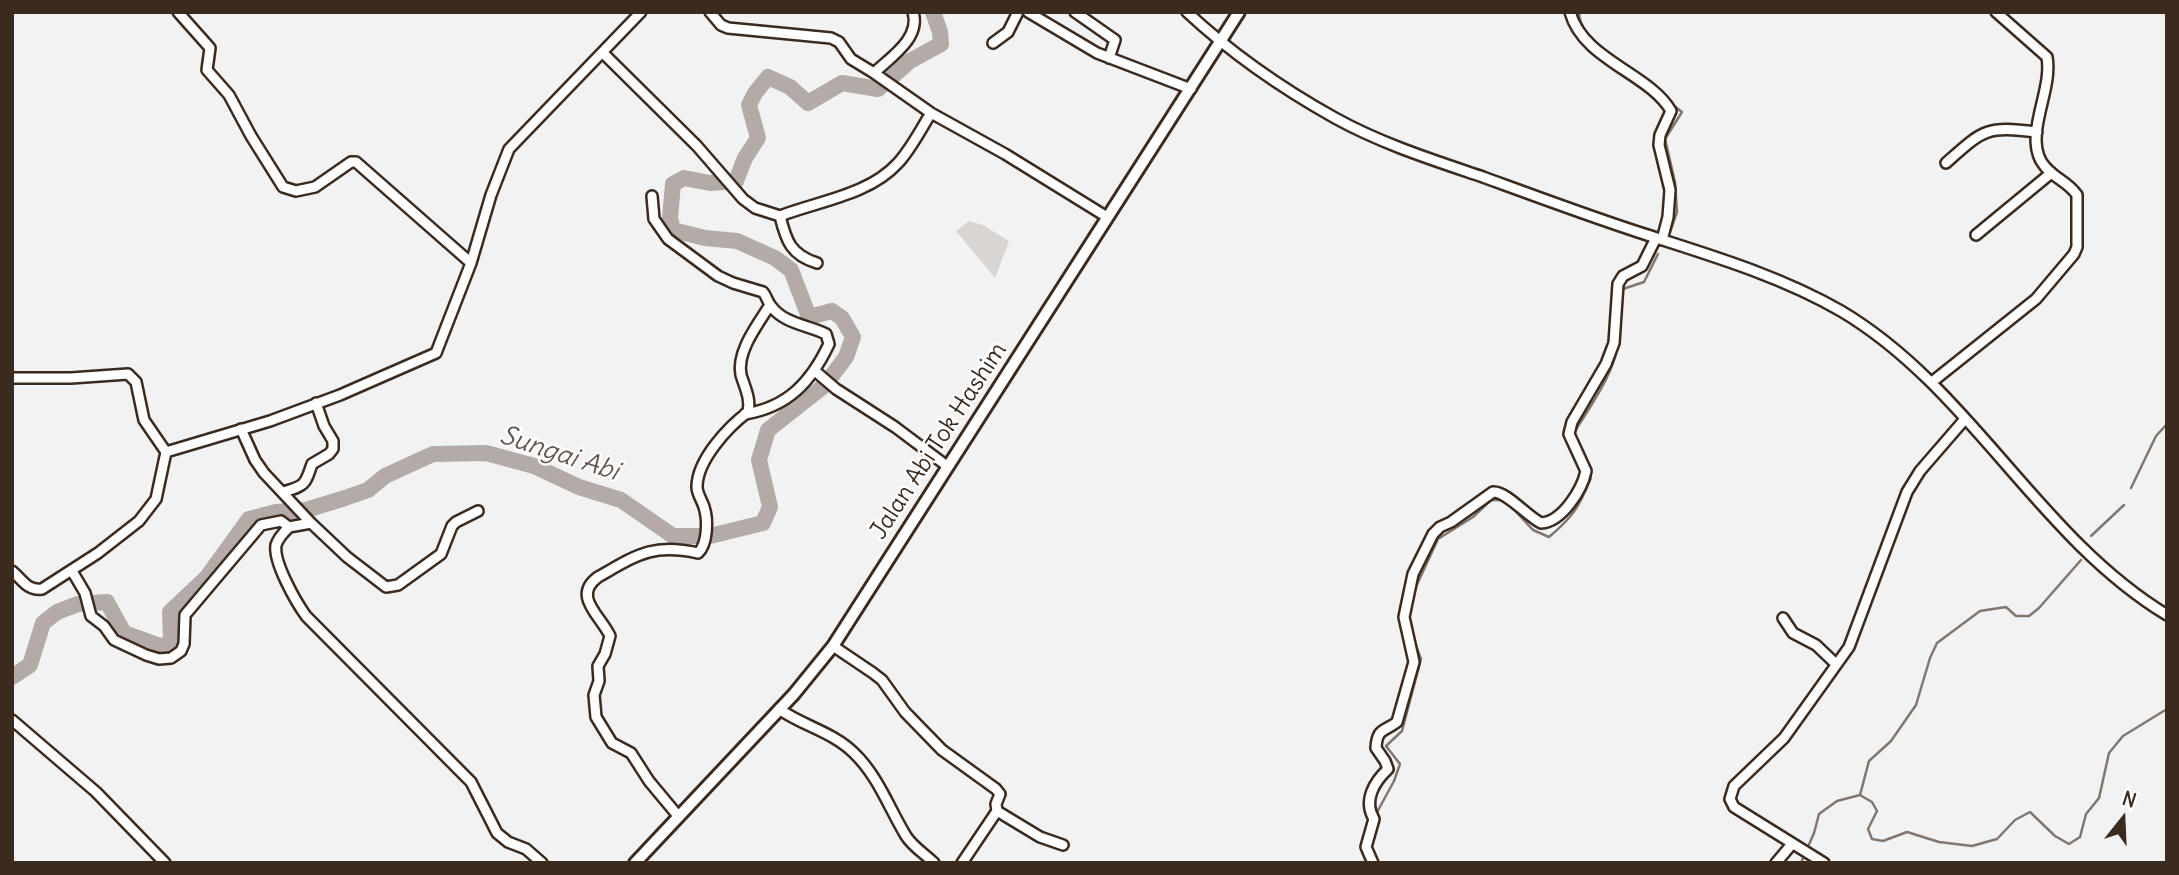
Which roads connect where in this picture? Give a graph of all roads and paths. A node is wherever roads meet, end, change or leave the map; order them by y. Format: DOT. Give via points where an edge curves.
graph roads {
  1 [pos="178,12"];
  2 [pos="641,12"];
  3 [pos="710,12"];
  4 [pos="912,12"];
  5 [pos="1018,12"];
  6 [pos="1028,12"];
  7 [pos="1075,12"];
  8 [pos="1187,12"];
  9 [pos="1239,12"];
  10 [pos="1570,12"];
  11 [pos="1996,12"];
  12 [pos="1221,42"];
  13 [pos="993,43"];
  14 [pos="603,53"];
  15 [pos="1109,58"];
  16 [pos="878,76"];
  17 [pos="1191,89"];
  18 [pos="931,113"];
  19 [pos="2037,132"];
  20 [pos="1946,163"];
  21 [pos="2050,174"];
  22 [pos="652,196"];
  23 [pos="780,216"];
  24 [pos="1107,217"];
  25 [pos="1976,235"];
  26 [pos="1659,239"];
  27 [pos="471,263"];
  28 [pos="817,263"];
  29 [pos="770,305"];
  30 [pos="815,371"];
  31 [pos="12,378"];
  32 [pos="1932,382"];
  33 [pos="316,402"];
  34 [pos="745,414"];
  35 [pos="1965,419"];
  36 [pos="241,429"];
  37 [pos="166,452"];
  38 [pos="947,466"];
  39 [pos="283,492"];
  40 [pos="478,511"];
  41 [pos="311,523"];
  42 [pos="289,527"];
  43 [pos="12,571"];
  44 [pos="72,571"];
  45 [pos="2167,615"];
  46 [pos="1783,618"];
  47 [pos="833,646"];
  48 [pos="1836,664"];
  49 [pos="779,709"];
  50 [pos="12,720"];
  51 [pos="997,811"];
  52 [pos="679,817"];
  53 [pos="1063,845"];
  54 [pos="1796,846"];
  55 [pos="1822,862"];
  56 [pos="164,863"];
  57 [pos="542,863"];
  58 [pos="635,863"];
  59 [pos="934,863"];
  60 [pos="962,863"];
  61 [pos="1373,863"];
  62 [pos="1776,863"];
  1 -- 27 [label="street" via="210,48 207,69 229,95 283,187 296,191 315,187 356,162"];
  2 -- 14 [label="street"];
  3 -- 16 [label="street" via="728,28 831,38 851,59"];
  4 -- 16 [label="street" via="915,29"];
  5 -- 13 [label="street" via="1008,32"];
  6 -- 15 [label="street"];
  7 -- 15 [label="street" via="1115,40"];
  8 -- 12 [label="street"];
  9 -- 12 [label="main road, Jalan Abi Tok Hashim"];
  10 -- 26 [label="street" via="1587,41 1671,111 1658,145 1670,190 1668,217"];
  11 -- 19 [label="street" via="2047,57"];
  12 -- 17 [label="main road, Jalan Abi Tok Hashim"];
  12 -- 26 [label="street" via="1308,102 1386,143"];
  14 -- 23 [label="street" via="653,100 743,199"];
  14 -- 27 [label="street" via="509,149"];
  15 -- 17 [label="street"];
  16 -- 18 [label="street"];
  17 -- 24 [label="main road, Jalan Abi Tok Hashim"];
  18 -- 23 [label="street" via="899,162 877,181"];
  18 -- 24 [label="street"];
  19 -- 20 [label="street" via="1993,130 1975,138"];
  19 -- 21 [label="street" via="2038,153"];
  21 -- 25 [label="street"];
  21 -- 32 [label="street" via="2077,195 2074,254 2036,299"];
  22 -- 29 [label="street" via="654,219 668,239 718,276 763,292"];
  23 -- 28 [label="street" via="791,248"];
  24 -- 38 [label="main road, Jalan Abi Tok Hashim"];
  26 -- 32 [label="street" via="1815,296 1862,325"];
  26 -- 61 [label="street" via="1642,266 1618,284 1614,343 1572,422 1569,434 1586,471 1573,500 1555,519 1541,523 1501,493 1493,492 1440,527 1418,563 1404,617 1414,654 1413,671 1397,722 1378,734 1376,748 1388,769 1368,798 1373,816 1366,847"];
  27 -- 33 [label="street" via="436,353 377,381"];
  29 -- 30 [label="street" via="782,316 826,334 829,344"];
  29 -- 34 [label="street" via="741,356 749,407"];
  30 -- 34 [label="street" via="786,399"];
  30 -- 38 [label="street"];
  31 -- 37 [label="street" via="128,374 136,382 144,420"];
  32 -- 35 [label="street"];
  33 -- 36 [label="street"];
  33 -- 39 [label="street" via="333,449 312,464 304,485"];
  34 -- 52 [label="street" via="725,433 701,469 697,489 706,526 698,553 656,549 597,577 586,590 589,604 610,636 598,666 596,717 612,743 631,753"];
  35 -- 45 [label="street" via="2093,559 2123,587"];
  35 -- 48 [label="street" via="1914,479 1849,647"];
  36 -- 37 [label="street"];
  36 -- 39 [label="street" via="255,460"];
  37 -- 44 [label="street" via="156,499 139,521"];
  38 -- 47 [label="main road, Jalan Abi Tok Hashim"];
  39 -- 41 [label="street"];
  40 -- 41 [label="street" via="452,526 441,554 391,587 347,557"];
  41 -- 42 [label="street"];
  42 -- 44 [label="street" via="281,521 261,525 185,615 184,644 171,658 154,658 114,640 91,616"];
  42 -- 57 [label="street" via="276,551 299,607 471,782 497,834"];
  43 -- 44 [label="street" via="36,590"];
  46 -- 48 [label="street" via="1793,633 1816,645"];
  47 -- 49 [label="main road, Jalan Abi Tok Hashim"];
  47 -- 51 [label="street" via="882,680 905,712 943,750 996,789 1000,794"];
  48 -- 54 [label="street" via="1784,738 1730,793 1734,807"];
  49 -- 52 [label="main road, Jalan Abi Tok Hashim"];
  49 -- 59 [label="street" via="836,738 853,752 879,786 907,838"];
  50 -- 56 [label="street" via="96,792"];
  51 -- 53 [label="street" via="1030,832"];
  51 -- 60 [label="street"];
  52 -- 58 [label="main road, Jalan Abi Tok Hashim"];
  54 -- 55 [label="street"];
  54 -- 62 [label="street"];
}
